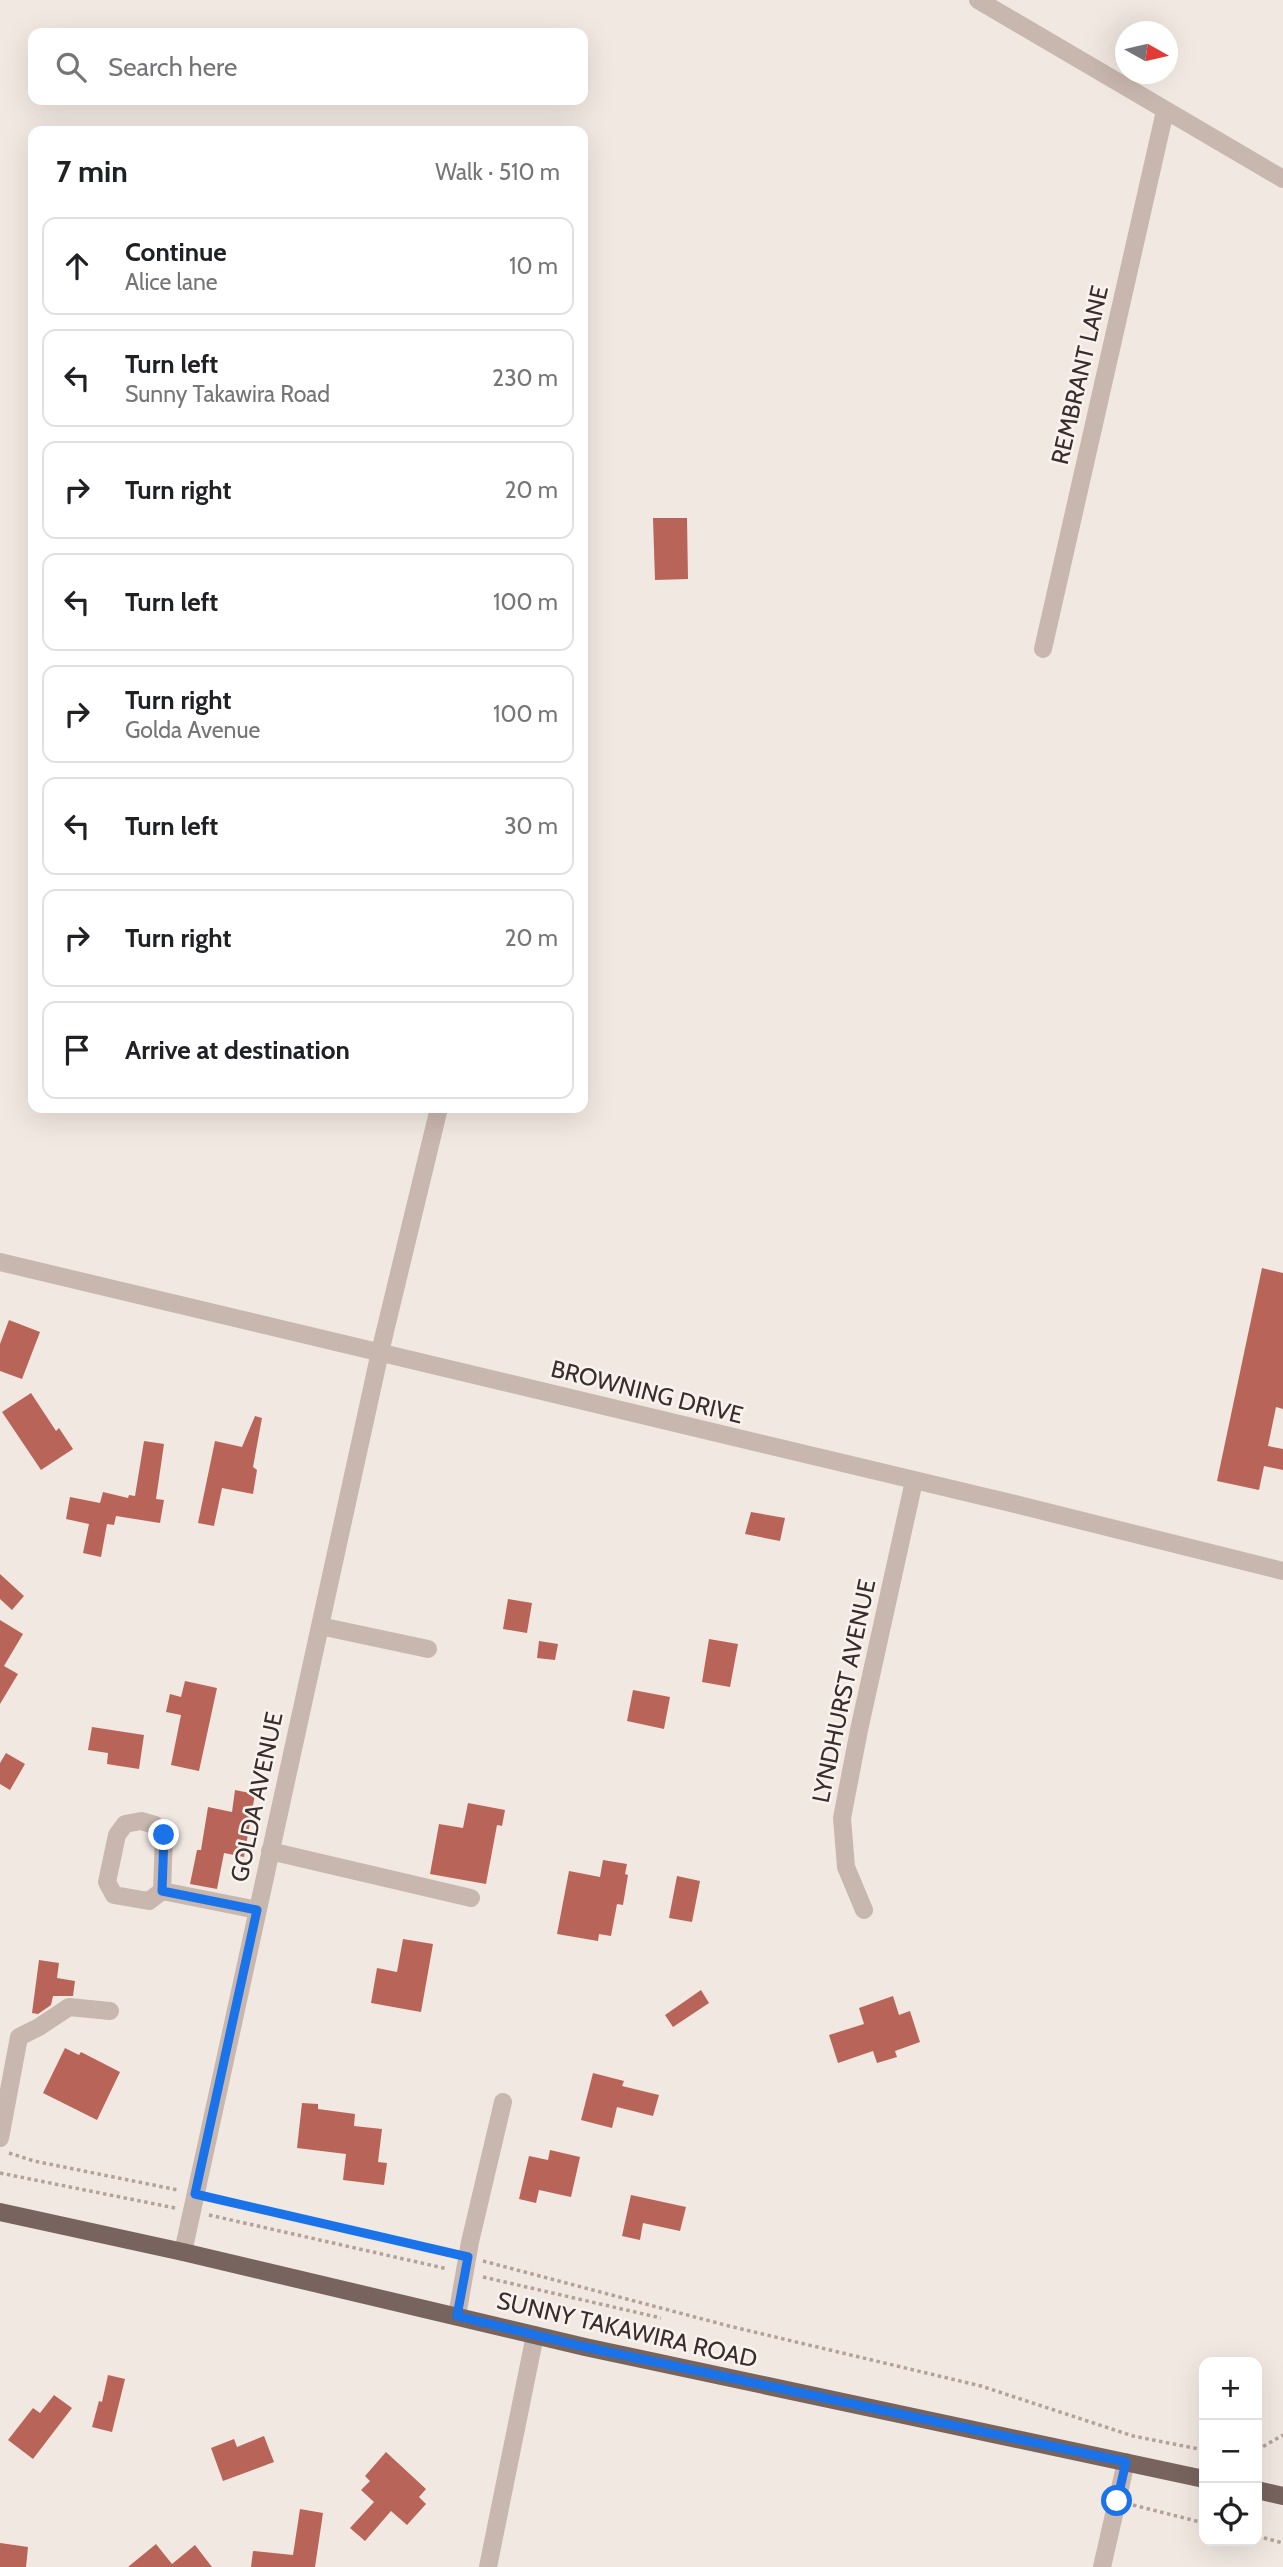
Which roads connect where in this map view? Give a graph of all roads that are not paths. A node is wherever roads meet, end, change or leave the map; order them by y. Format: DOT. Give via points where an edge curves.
graph roads {
  1 [pos="978,0"];
  2 [pos="1012,8"];
  3 [pos="1165,111"];
  4 [pos="1283,179"];
  5 [pos="1043,649"];
  6 [pos="438,1113"];
  7 [pos="0,1262"];
  8 [pos="380,1352"];
  9 [pos="914,1481"];
  10 [pos="1283,1570"];
  11 [pos="320,1626"];
  12 [pos="428,1649"];
  13 [pos="270,1851"];
  14 [pos="162,1891"];
  15 [pos="471,1898"];
  16 [pos="257,1910"];
  17 [pos="864,1910"];
  18 [pos="110,2011"];
  19 [pos="503,2102"];
  20 [pos="0,2138"];
  21 [pos="0,2212"];
  22 [pos="183,2252"];
  23 [pos="457,2316"];
  24 [pos="535,2335"];
  25 [pos="1126,2462"];
  26 [pos="1199,2478"];
  27 [pos="1262,2491"];
  28 [pos="1283,2496"];
  29 [pos="488,2567"];
  30 [pos="1102,2567"];
  1 -- 2 [label="street"];
  2 -- 3 [label="street"];
  3 -- 4 [label="street"];
  3 -- 5 [label="street, REMBRANT LANE"];
  6 -- 8 [label="street, GOLDA AVENUE"];
  7 -- 8 [label="street, BROWNING DRIVE"];
  8 -- 9 [label="street, BROWNING DRIVE"];
  8 -- 11 [label="street, GOLDA AVENUE"];
  9 -- 10 [label="street, BROWNING DRIVE"];
  9 -- 17 [label="street, LYNDHURST AVENUE" via="842,1818 846,1867"];
  11 -- 12 [label="street"];
  11 -- 13 [label="street, GOLDA AVENUE"];
  13 -- 15 [label="street"];
  13 -- 16 [label="street, GOLDA AVENUE"];
  14 -- 14 [label="street" via="164,1835 155,1825 141,1821 125,1824 117,1835 107,1882 114,1895 149,1901"];
  14 -- 16 [label="street"];
  16 -- 22 [label="street, GOLDA AVENUE"];
  18 -- 20 [label="street" via="69,2007 19,2037"];
  19 -- 23 [label="street"];
  21 -- 22 [label="main road, SUNNY TAKAWIRA ROAD"];
  22 -- 23 [label="main road, SUNNY TAKAWIRA ROAD"];
  23 -- 24 [label="main road, SUNNY TAKAWIRA ROAD"];
  24 -- 25 [label="main road, SUNNY TAKAWIRA ROAD"];
  24 -- 29 [label="street"];
  25 -- 26 [label="main road, SUNNY TAKAWIRA ROAD"];
  25 -- 30 [label="street"];
  27 -- 28 [label="main road"];
}
